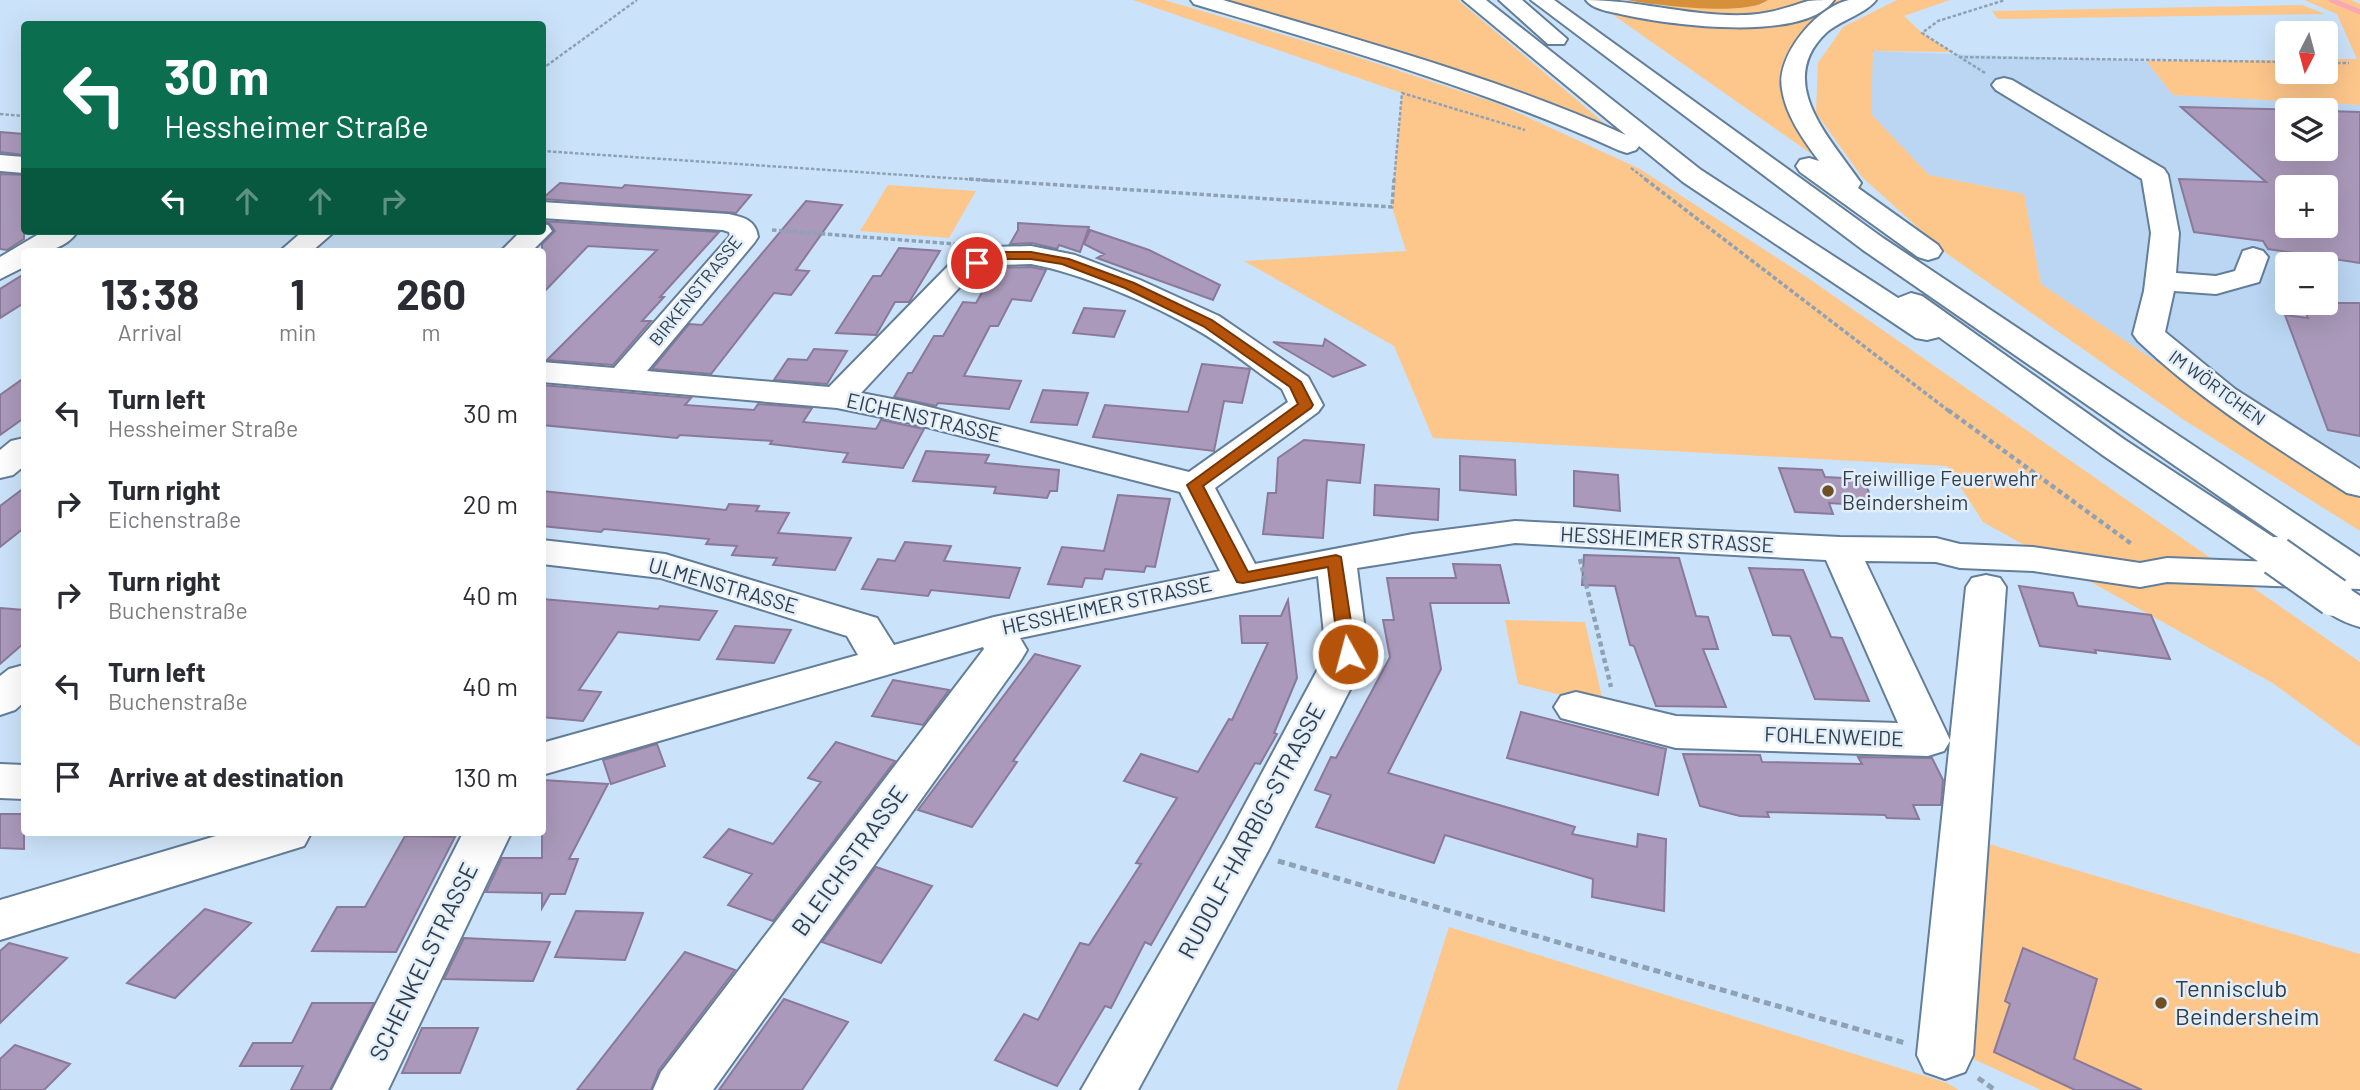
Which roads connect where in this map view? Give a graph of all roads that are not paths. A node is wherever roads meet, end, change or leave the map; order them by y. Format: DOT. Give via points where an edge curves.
graph roads {
  1 [pos="1201,0"];
  2 [pos="1473,0"];
  3 [pos="1509,0"];
  4 [pos="1541,0"];
  5 [pos="1577,0"];
  6 [pos="1596,0"];
  7 [pos="1824,0"];
  8 [pos="1866,0"];
  9 [pos="2004,85"];
  10 [pos="1718,101"];
  11 [pos="1795,156"];
  12 [pos="0,163"];
  13 [pos="21,165"];
  14 [pos="1692,176"];
  15 [pos="1861,202"];
  16 [pos="548,216"];
  17 [pos="57,235"];
  18 [pos="316,235"];
  19 [pos="533,235"];
  20 [pos="34,248"];
  21 [pos="298,248"];
  22 [pos="519,248"];
  23 [pos="2253,257"];
  24 [pos="2160,280"];
  25 [pos="546,372"];
  26 [pos="623,379"];
  27 [pos="837,398"];
  28 [pos="2113,447"];
  29 [pos="21,451"];
  30 [pos="0,467"];
  31 [pos="1195,485"];
  32 [pos="2360,485"];
  33 [pos="2278,538"];
  34 [pos="1840,549"];
  35 [pos="546,552"];
  36 [pos="1336,560"];
  37 [pos="1243,578"];
  38 [pos="2350,584"];
  39 [pos="1986,587"];
  40 [pos="995,630"];
  41 [pos="882,660"];
  42 [pos="21,682"];
  43 [pos="0,700"];
  44 [pos="1576,707"];
  45 [pos="1919,721"];
  46 [pos="1971,742"];
  47 [pos="546,758"];
  48 [pos="0,781"];
  49 [pos="21,782"];
  50 [pos="277,836"];
  51 [pos="486,836"];
  52 [pos="0,920"];
  53 [pos="1945,1055"];
  54 [pos="360,1090"];
  55 [pos="681,1090"];
  56 [pos="1109,1090"];
  1 -- 14 [label="main road" via="1474,83 1580,122"];
  2 -- 14 [label="main road"];
  3 -- 28 [label="main road" via="1833,247"];
  4 -- 33 [label="main road"];
  5 -- 10 [label="main road"];
  6 -- 7 [label="main road" via="1658,16 1727,21 1788,16 1817,7"];
  8 -- 15 [label="main road" via="1804,41 1792,64 1791,83 1798,107"];
  9 -- 24 [label="main road, IM WÖRTCHEN" via="2155,175 2165,233"];
  11 -- 15 [label="main road"];
  12 -- 13 [label="main road"];
  14 -- 28 [label="main road" via="1992,375"];
  15 -- 33 [label="main road" via="2232,470"];
  16 -- 26 [label="main road, BIRKENSTRASSE" via="729,222 743,228 744,237"];
  17 -- 20 [label="main road"];
  18 -- 21 [label="main road"];
  19 -- 22 [label="main road"];
  23 -- 24 [label="main road" via="2248,276 2235,283 2206,286"];
  24 -- 32 [label="main road, IM WÖRTCHEN" via="2149,334 2176,361 2234,404"];
  25 -- 26 [label="main road, EICHENSTRASSE"];
  26 -- 27 [label="main road, EICHENSTRASSE"];
  27 -- 31 [label="main road, EICHENSTRASSE"];
  27 -- 31 [label="main road" via="961,269 992,256 1031,255 1065,261 1208,323 1296,384 1306,405"];
  28 -- 33 [label="main road"];
  29 -- 30 [label="main road"];
  31 -- 37 [label="main road"];
  33 -- 38 [label="main road, bridge"];
  34 -- 36 [label="main road, HESSHEIMER STRASSE" via="1515,532"];
  34 -- 38 [label="main road, HESSHEIMER STRASSE" via="1936,550 2140,575 2167,570"];
  34 -- 45 [label="main road, FOHLENWEIDE"];
  35 -- 41 [label="main road, ULMENSTRASSE" via="665,566 862,626"];
  36 -- 37 [label="main road, HESSHEIMER STRASSE"];
  36 -- 56 [label="main road, RUDOLF-HARBIG-STRASSE" via="1348,654"];
  37 -- 40 [label="main road, HESSHEIMER STRASSE"];
  39 -- 46 [label="main road"];
  40 -- 41 [label="main road, HESSHEIMER STRASSE"];
  40 -- 55 [label="main road, BLEICHSTRASSE" via="1006,650"];
  41 -- 47 [label="main road, HESSHEIMER STRASSE"];
  42 -- 43 [label="main road"];
  44 -- 45 [label="main road, FOHLENWEIDE" via="1676,732 1928,740"];
  45 -- 46 [label="main road"];
  46 -- 53 [label="main road"];
  48 -- 49 [label="main road"];
  50 -- 52 [label="main road"];
  51 -- 54 [label="main road, SCHENKELSTRASSE"];
}
